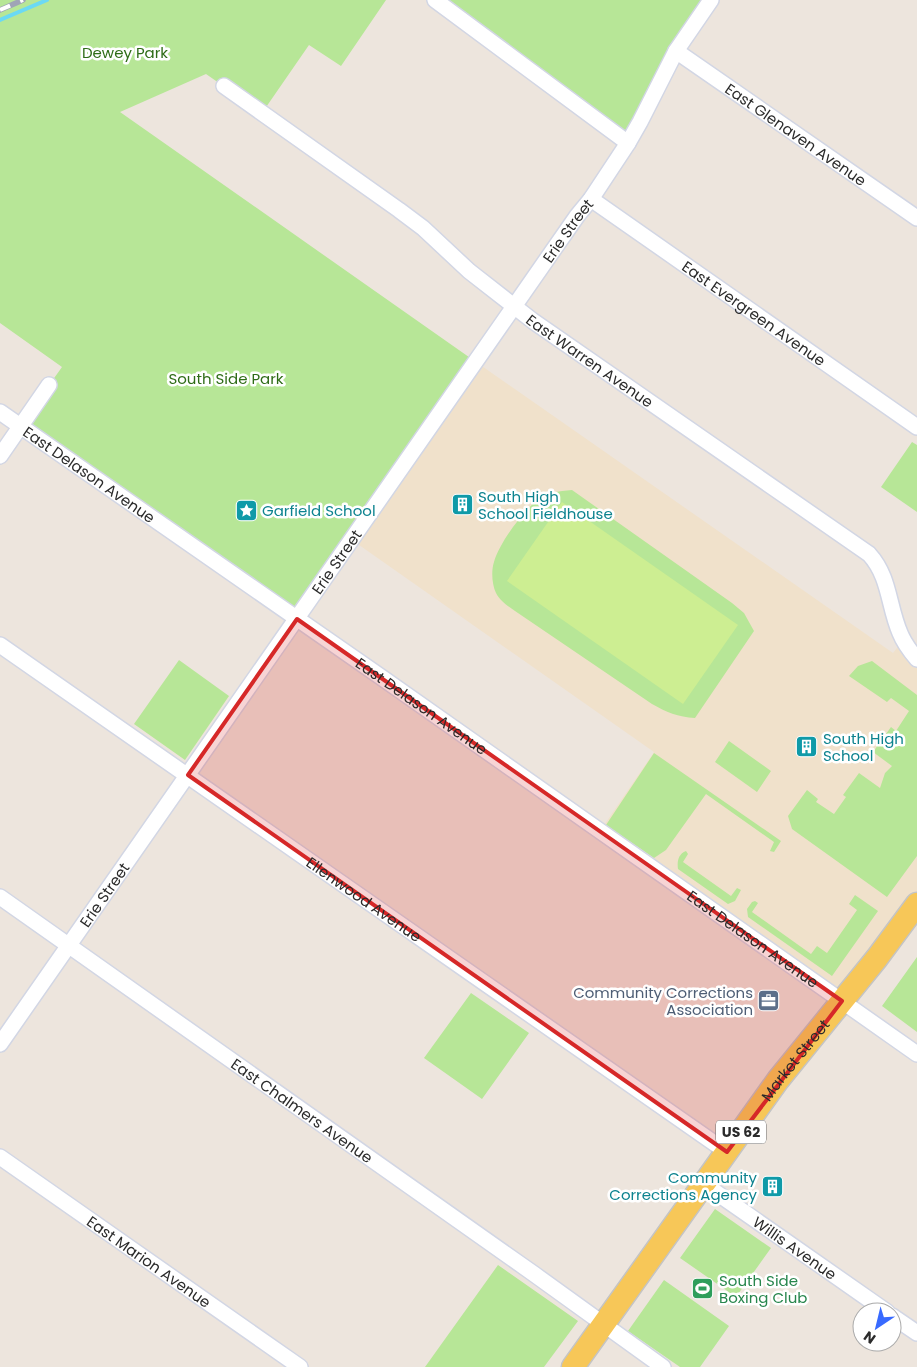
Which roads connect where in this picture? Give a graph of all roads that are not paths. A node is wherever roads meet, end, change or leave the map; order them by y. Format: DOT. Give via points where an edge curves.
graph roads {
  1 [pos="435,0"];
  2 [pos="711,0"];
  3 [pos="676,51"];
  4 [pos="224,86"];
  5 [pos="628,143"];
  6 [pos="590,199"];
  7 [pos="917,218"];
  8 [pos="515,307"];
  9 [pos="49,385"];
  10 [pos="0,412"];
  11 [pos="20,426"];
  12 [pos="917,427"];
  13 [pos="0,456"];
  14 [pos="297,619"];
  15 [pos="0,645"];
  16 [pos="917,659"];
  17 [pos="188,776"];
  18 [pos="0,897"];
  19 [pos="917,904"];
  20 [pos="69,946"];
  21 [pos="842,1001"];
  22 [pos="0,1044"];
  23 [pos="917,1054"];
  24 [pos="727,1152"];
  25 [pos="0,1157"];
  26 [pos="704,1184"];
  27 [pos="873,1302"];
  28 [pos="902,1323"];
  29 [pos="604,1324"];
  30 [pos="917,1333"];
  31 [pos="300,1367"];
  32 [pos="573,1367"];
  33 [pos="663,1367"];
  1 -- 5 [label="street"];
  2 -- 3 [label="street, Erie Street"];
  3 -- 5 [label="street, Erie Street"];
  3 -- 7 [label="street, East Glenaven Avenue"];
  4 -- 8 [label="street, East Warren Avenue" via="423,228"];
  5 -- 6 [label="street, Erie Street"];
  6 -- 8 [label="street, Erie Street"];
  6 -- 12 [label="street, East Evergreen Avenue"];
  8 -- 14 [label="street, Erie Street"];
  8 -- 16 [label="street, East Warren Avenue" via="869,554 882,571 899,632"];
  9 -- 11 [label="street"];
  10 -- 11 [label="street, East Delason Avenue"];
  11 -- 13 [label="street"];
  11 -- 14 [label="street, East Delason Avenue"];
  14 -- 17 [label="street, Erie Street"];
  14 -- 21 [label="street, East Delason Avenue"];
  15 -- 17 [label="street, Ellenwood Avenue"];
  17 -- 20 [label="street, Erie Street"];
  17 -- 24 [label="street, Ellenwood Avenue"];
  18 -- 20 [label="street, East Chalmers Avenue"];
  19 -- 21 [label="main road, Market Street / US 62"];
  20 -- 22 [label="street, Erie Street"];
  20 -- 29 [label="street, East Chalmers Avenue"];
  21 -- 23 [label="street, East Delason Avenue"];
  21 -- 24 [label="main road, Market Street / US 62" via="778,1080"];
  24 -- 26 [label="main road, Market Street / US 62"];
  25 -- 31 [label="street, East Marion Avenue"];
  26 -- 27 [label="street, Willis Avenue"];
  26 -- 29 [label="main road, Market Street / US 62"];
  28 -- 30 [label="street"];
  29 -- 32 [label="main road, Market Street / US 62"];
  29 -- 33 [label="street, East Chalmers Avenue"];
}
